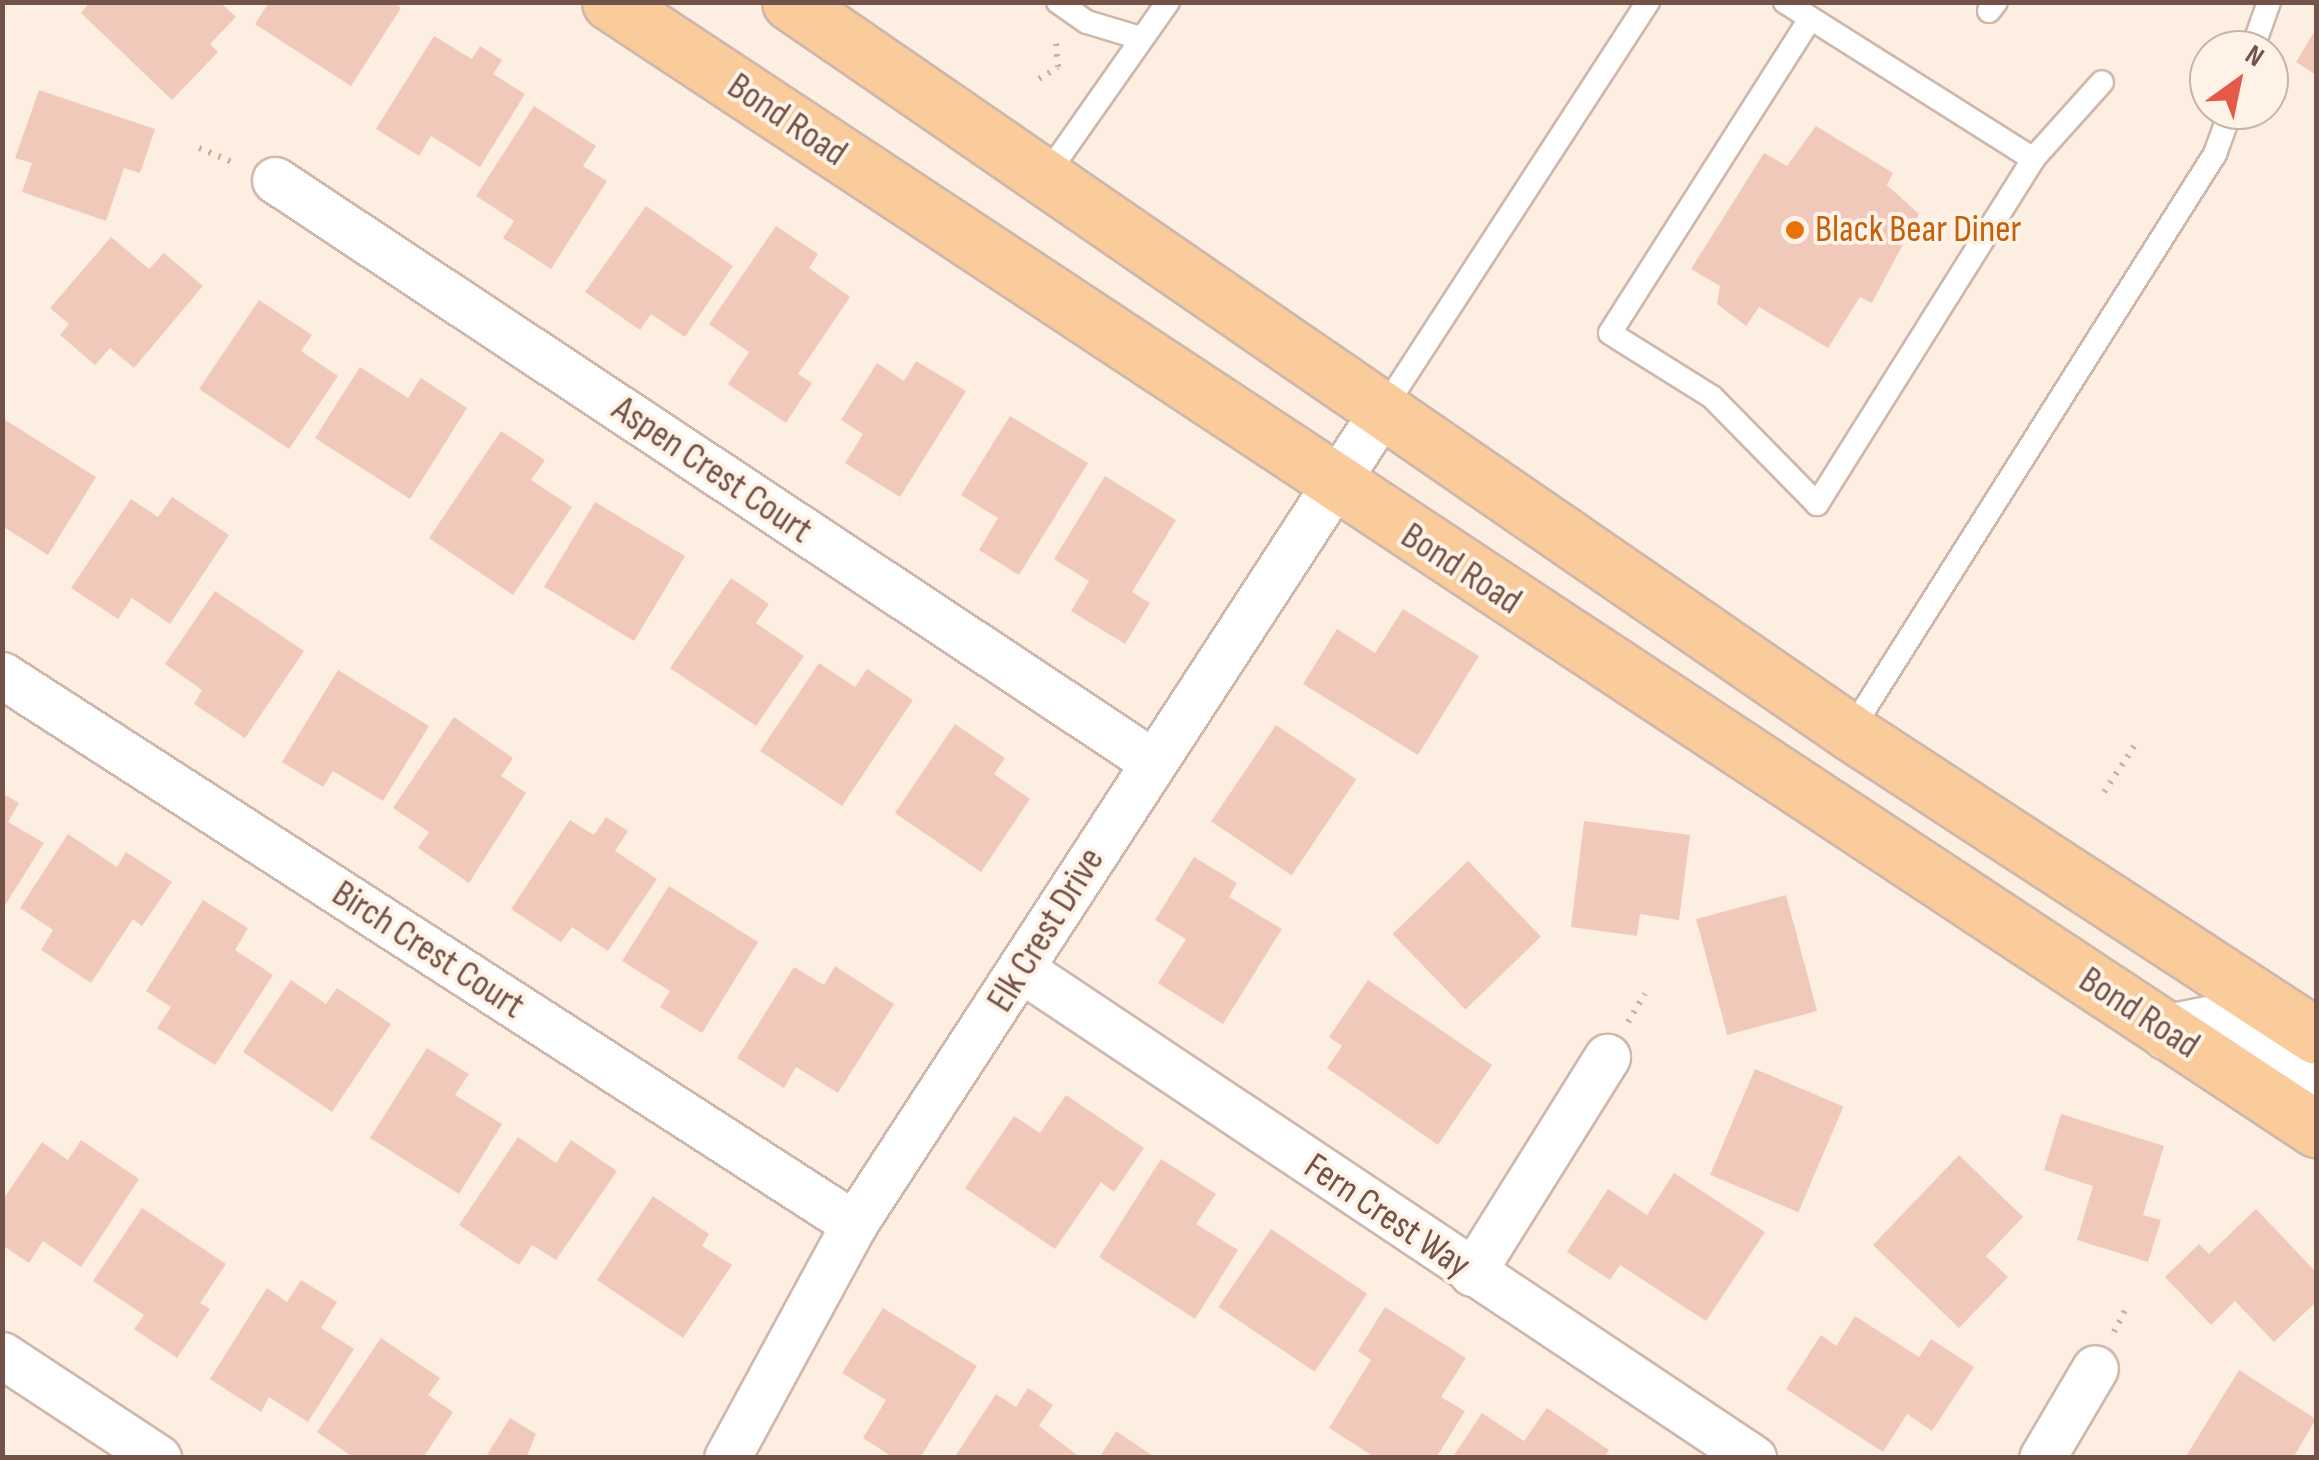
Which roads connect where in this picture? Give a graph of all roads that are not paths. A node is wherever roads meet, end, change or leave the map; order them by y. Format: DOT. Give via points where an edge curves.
graph roads {
  1 [pos="610,2"];
  2 [pos="790,2"];
  3 [pos="1058,2"];
  4 [pos="1168,2"];
  5 [pos="1648,2"];
  6 [pos="1785,2"];
  7 [pos="2269,2"];
  8 [pos="1810,18"];
  9 [pos="2259,30"];
  10 [pos="1140,38"];
  11 [pos="2102,82"];
  12 [pos="2224,130"];
  13 [pos="2032,158"];
  14 [pos="1045,177"];
  15 [pos="275,180"];
  16 [pos="1382,413"];
  17 [pos="1330,484"];
  18 [pos="2,675"];
  19 [pos="1850,732"];
  20 [pos="1150,760"];
  21 [pos="1024,970"];
  22 [pos="2168,1032"];
  23 [pos="2316,1036"];
  24 [pos="1607,1057"];
  25 [pos="2316,1071"];
  26 [pos="2316,1129"];
  27 [pos="854,1224"];
  28 [pos="1472,1273"];
  29 [pos="2,1355"];
  30 [pos="2096,1368"];
  31 [pos="731,1456"];
  32 [pos="158,1458"];
  33 [pos="1753,1458"];
  34 [pos="2042,1458"];
  1 -- 17 [label="main road, Bond Road"];
  2 -- 14 [label="main road, Bond Road"];
  3 -- 10 [label="lane" via="1087,22"];
  4 -- 10 [label="lane"];
  5 -- 16 [label="lane"];
  6 -- 8 [label="lane"];
  7 -- 9 [label="lane"];
  8 -- 13 [label="lane"];
  8 -- 13 [label="lane" via="1610,332 1712,397 1817,504"];
  10 -- 14 [label="lane"];
  11 -- 13 [label="lane"];
  12 -- 19 [label="lane" via="2216,154"];
  14 -- 16 [label="main road, Bond Road"];
  15 -- 20 [label="street, Aspen Crest Court"];
  16 -- 17 [label="street, Elk Crest Drive"];
  16 -- 19 [label="main road, Bond Road"];
  17 -- 20 [label="street, Elk Crest Drive"];
  17 -- 22 [label="main road, Bond Road"];
  18 -- 27 [label="street, Birch Crest Court"];
  19 -- 23 [label="main road, Bond Road"];
  20 -- 21 [label="street, Elk Crest Drive"];
  21 -- 27 [label="street, Elk Crest Drive"];
  21 -- 28 [label="street, Fern Crest Way"];
  22 -- 25 [label="main road" via="2218,1022"];
  22 -- 26 [label="main road, Bond Road"];
  24 -- 28 [label="street"];
  27 -- 31 [label="street, Elk Crest Drive"];
  28 -- 33 [label="street, Fern Crest Way"];
  29 -- 32 [label="street"];
  30 -- 34 [label="street"];
}
